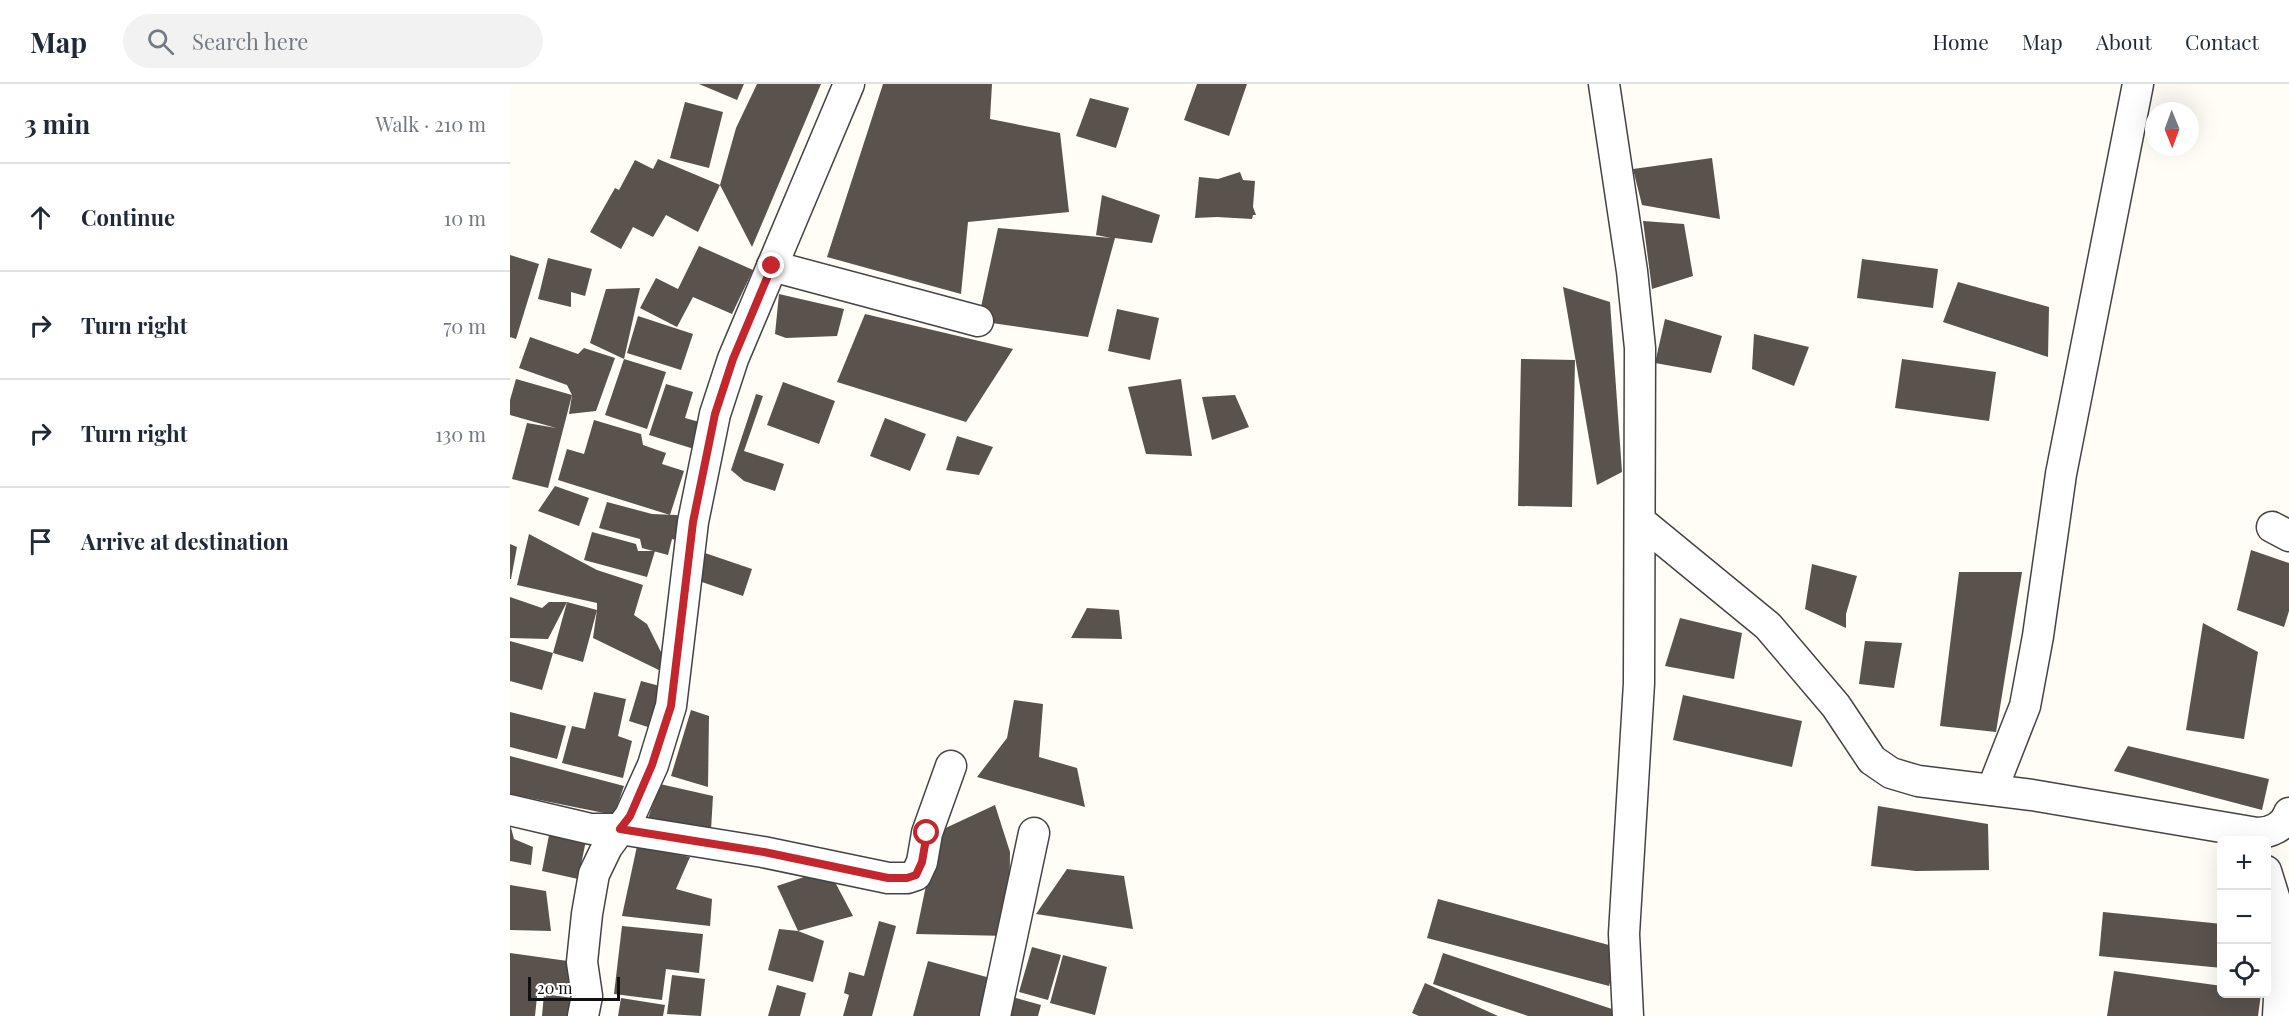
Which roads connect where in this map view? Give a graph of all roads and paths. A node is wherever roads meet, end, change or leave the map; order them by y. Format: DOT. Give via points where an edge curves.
graph roads {
  1 [pos="849,84"];
  2 [pos="1604,84"];
  3 [pos="2138,84"];
  4 [pos="772,266"];
  5 [pos="978,321"];
  6 [pos="1640,521"];
  7 [pos="951,766"];
  8 [pos="1992,790"];
  9 [pos="510,810"];
  10 [pos="2289,813"];
  11 [pos="620,829"];
  12 [pos="1034,833"];
  13 [pos="2253,836"];
  14 [pos="2260,836"];
  15 [pos="2271,887"];
  16 [pos="583,1016"];
  17 [pos="995,1016"];
  18 [pos="1628,1016"];
  19 [pos="2278,1016"];
  1 -- 4 [label="street"];
  2 -- 6 [label="street" via="1640,348"];
  3 -- 8 [label="street" via="2061,474 2025,706"];
  4 -- 5 [label="street"];
  4 -- 11 [label="street" via="715,414 693,522 671,706 652,765 630,816"];
  6 -- 8 [label="street" via="1768,626 1836,706 1872,760 1891,773 1918,782"];
  6 -- 18 [label="street" via="1639,683 1624,934"];
  7 -- 11 [label="street" via="927,833 922,862 916,875 907,878 888,878 764,852"];
  8 -- 13 [label="street"];
  9 -- 11 [label="street" via="591,829"];
  10 -- 14 [label="street" via="2276,829"];
  11 -- 16 [label="street" via="594,874 582,962 586,996"];
  12 -- 17 [label="street"];
  15 -- 19 [label="street" via="2283,926"];
}
